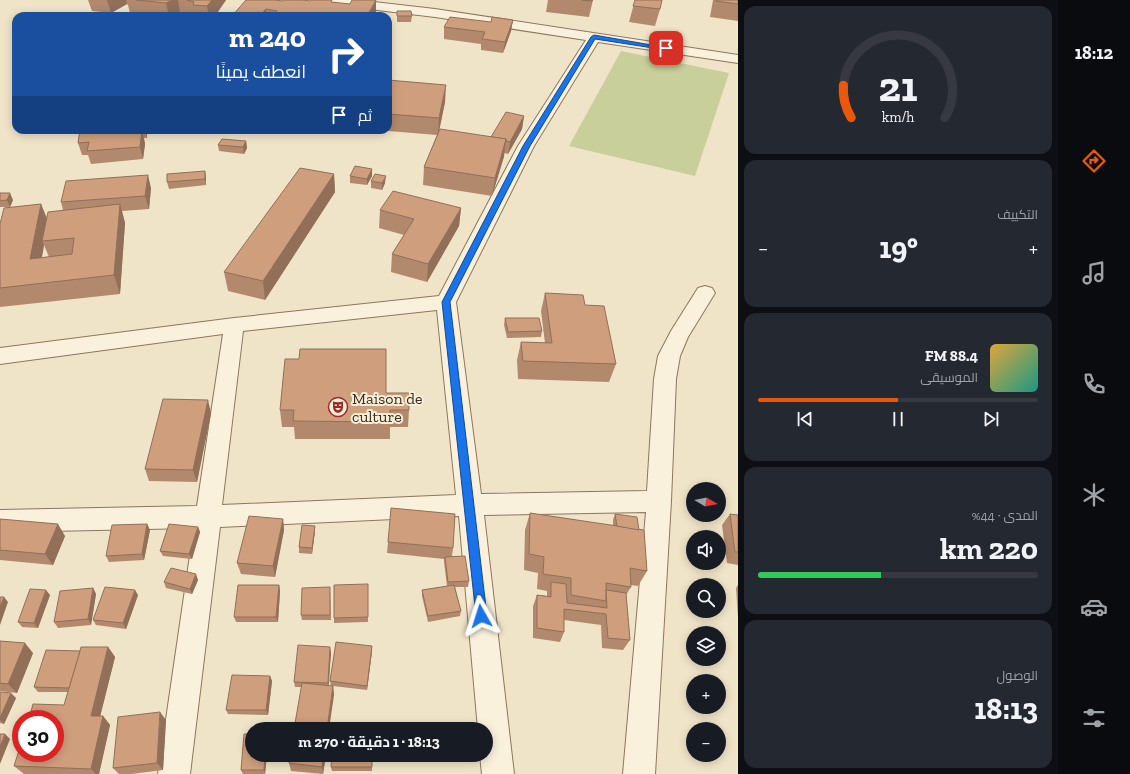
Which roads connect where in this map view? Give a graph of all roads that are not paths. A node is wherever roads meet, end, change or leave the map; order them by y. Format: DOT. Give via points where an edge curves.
graph roads {
  1 [pos="327,0"];
  2 [pos="444,0"];
  3 [pos="435,13"];
  4 [pos="594,37"];
  5 [pos="738,59"];
  6 [pos="705,293"];
  7 [pos="446,302"];
  8 [pos="234,325"];
  9 [pos="0,356"];
  10 [pos="659,501"];
  11 [pos="470,504"];
  12 [pos="209,517"];
  13 [pos="0,521"];
  14 [pos="174,774"];
  15 [pos="498,774"];
  16 [pos="639,774"];
  1 -- 3 [label="street"];
  2 -- 3 [label="street"];
  3 -- 4 [label="street"];
  4 -- 5 [label="street"];
  4 -- 7 [label="street" via="526,146"];
  6 -- 10 [label="street" via="678,336 669,356 665,379"];
  7 -- 8 [label="street"];
  7 -- 11 [label="street"];
  8 -- 9 [label="street"];
  8 -- 12 [label="street"];
  10 -- 11 [label="street"];
  10 -- 16 [label="street"];
  11 -- 12 [label="street"];
  11 -- 15 [label="street"];
  12 -- 13 [label="street"];
  12 -- 14 [label="street"];
}
